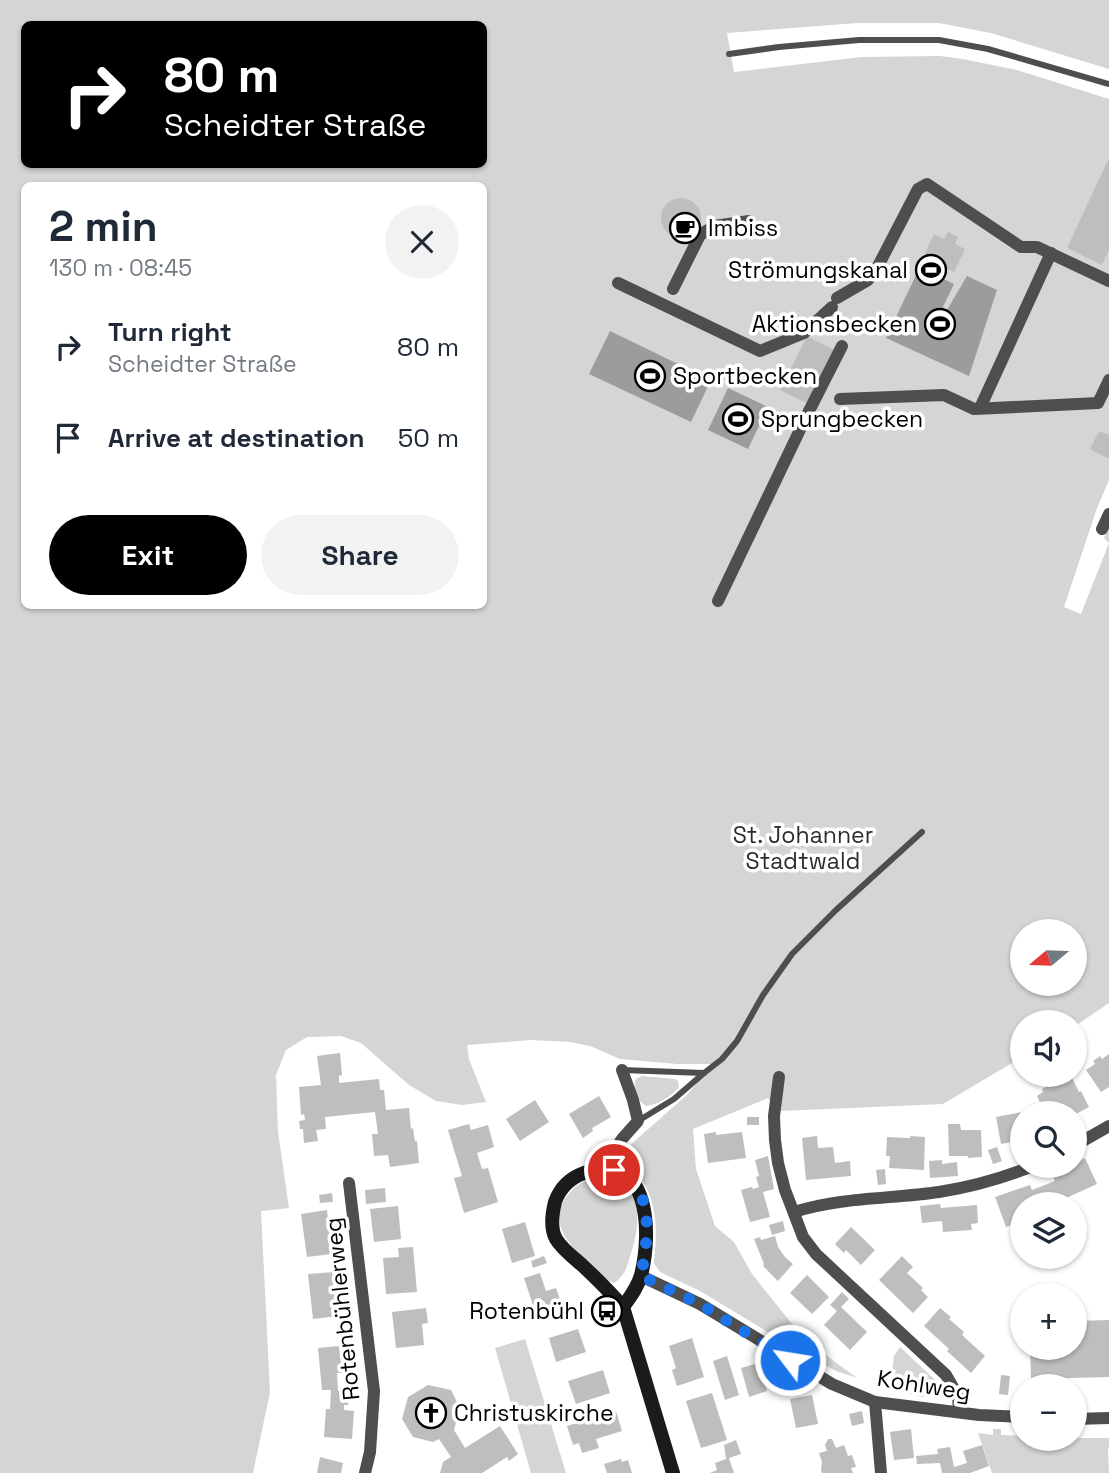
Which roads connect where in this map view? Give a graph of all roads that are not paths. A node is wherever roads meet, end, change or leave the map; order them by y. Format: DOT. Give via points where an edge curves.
graph roads {
  1 [pos="729,54"];
  2 [pos="1109,84"];
  3 [pos="749,221"];
  4 [pos="1051,253"];
  5 [pos="1109,281"];
  6 [pos="618,283"];
  7 [pos="673,289"];
  8 [pos="842,346"];
  9 [pos="1109,380"];
  10 [pos="839,399"];
  11 [pos="980,408"];
  12 [pos="1109,514"];
  13 [pos="1102,529"];
  14 [pos="718,601"];
  15 [pos="922,832"];
  16 [pos="622,1070"];
  17 [pos="704,1073"];
  18 [pos="779,1077"];
  19 [pos="638,1121"];
  20 [pos="1109,1126"];
  21 [pos="1087,1139"];
  22 [pos="603,1168"];
  23 [pos="1010,1174"];
  24 [pos="349,1183"];
  25 [pos="794,1212"];
  26 [pos="641,1276"];
  27 [pos="623,1307"];
  28 [pos="875,1402"];
  29 [pos="959,1412"];
  30 [pos="1010,1416"];
  31 [pos="1109,1418"];
  32 [pos="1087,1419"];
  33 [pos="365,1473"];
  34 [pos="673,1473"];
  35 [pos="881,1473"];
  1 -- 2 [label="lane" via="859,40 939,40 988,49"];
  3 -- 7 [label="street" via="714,226 700,235"];
  4 -- 5 [label="street"];
  4 -- 6 [label="street" via="1021,247 927,184 918,188 868,280 842,294 804,333 760,351"];
  4 -- 11 [label="street"];
  8 -- 14 [label="street"];
  9 -- 11 [label="street" via="1098,403"];
  10 -- 11 [label="street" via="944,395"];
  12 -- 13 [label="street"];
  15 -- 17 [label="lane" via="792,954 737,1041"];
  16 -- 17 [label="lane"];
  16 -- 19 [label="street"];
  17 -- 19 [label="lane" via="674,1100"];
  18 -- 25 [label="street" via="775,1140"];
  19 -- 22 [label="street"];
  20 -- 21 [label="street"];
  22 -- 26 [label="street" via="634,1183 643,1204 647,1225"];
  22 -- 27 [label="street" via="577,1175 565,1185 553,1209 552,1225 565,1250"];
  23 -- 25 [label="street" via="955,1189 818,1205"];
  24 -- 33 [label="street, Rotenbühlerweg" via="374,1391"];
  25 -- 29 [label="street" via="803,1237 816,1254 946,1375 958,1396"];
  26 -- 27 [label="street"];
  26 -- 28 [label="street, Kohlweg" via="700,1304 832,1384"];
  27 -- 34 [label="street"];
  28 -- 29 [label="street, Kohlweg"];
  28 -- 35 [label="street"];
  29 -- 30 [label="street, Kohlweg"];
  31 -- 32 [label="street"];
}
